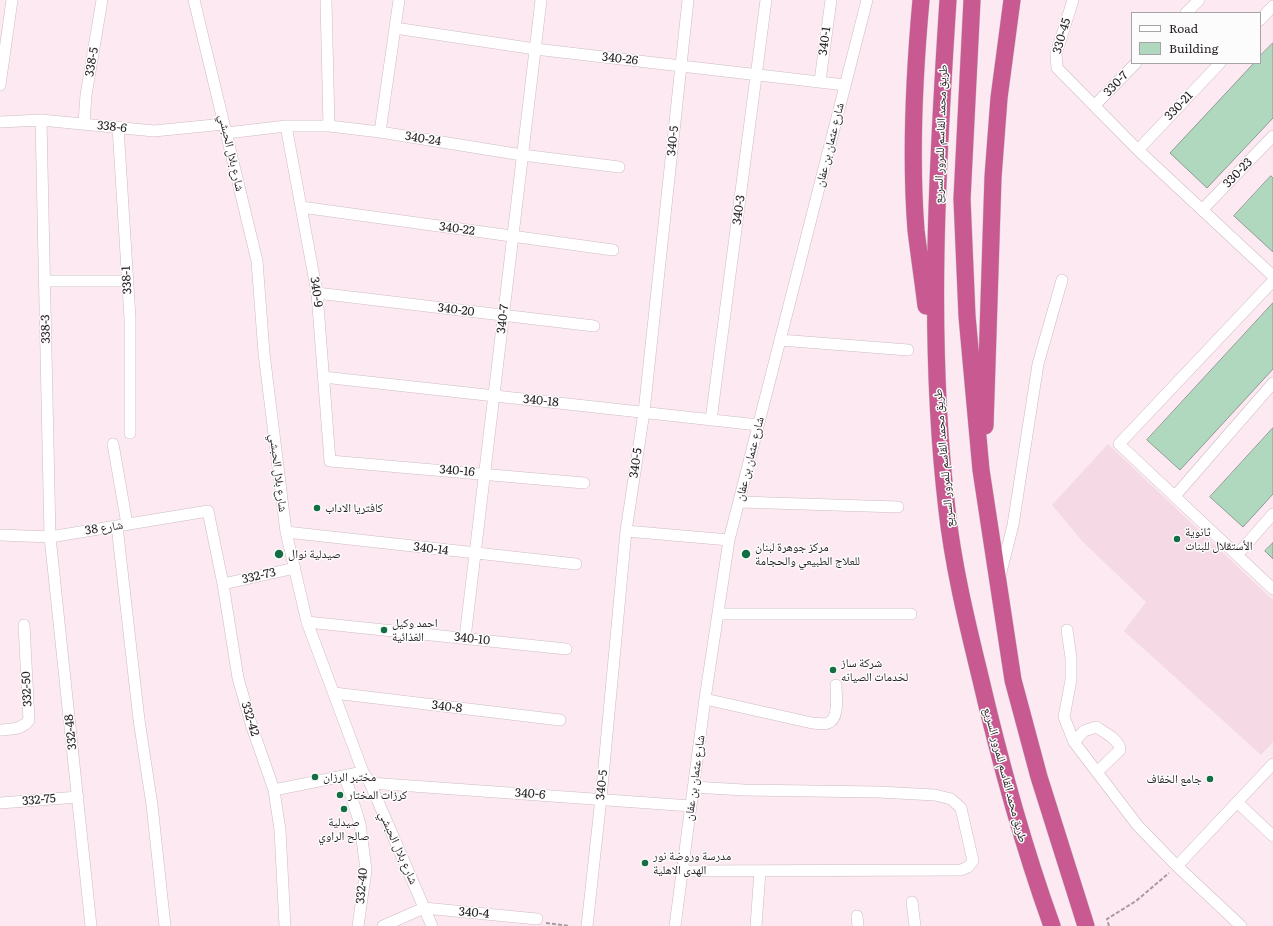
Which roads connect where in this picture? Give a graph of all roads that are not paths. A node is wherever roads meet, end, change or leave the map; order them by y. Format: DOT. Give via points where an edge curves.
graph roads {
  1 [pos="12,0"];
  2 [pos="102,0"];
  3 [pos="194,0"];
  4 [pos="326,0"];
  5 [pos="399,0"];
  6 [pos="541,0"];
  7 [pos="688,0"];
  8 [pos="766,0"];
  9 [pos="831,0"];
  10 [pos="867,0"];
  11 [pos="921,0"];
  12 [pos="948,0"];
  13 [pos="972,0"];
  14 [pos="1012,0"];
  15 [pos="1073,0"];
  16 [pos="1199,0"];
  17 [pos="1273,6"];
  18 [pos="1187,12"];
  19 [pos="1261,19"];
  20 [pos="395,28"];
  21 [pos="535,50"];
  22 [pos="1135,64"];
  23 [pos="1219,64"];
  24 [pos="682,66"];
  25 [pos="756,75"];
  26 [pos="820,81"];
  27 [pos="0,85"];
  28 [pos="845,85"];
  29 [pos="1095,105"];
  30 [pos="41,120"];
  31 [pos="0,122"];
  32 [pos="84,124"];
  33 [pos="286,126"];
  34 [pos="329,126"];
  35 [pos="118,127"];
  36 [pos="226,129"];
  37 [pos="380,132"];
  38 [pos="1271,143"];
  39 [pos="1138,150"];
  40 [pos="522,154"];
  41 [pos="619,167"];
  42 [pos="301,207"];
  43 [pos="1203,209"];
  44 [pos="513,236"];
  45 [pos="613,250"];
  46 [pos="1273,276"];
  47 [pos="1062,280"];
  48 [pos="45,281"];
  49 [pos="128,281"];
  50 [pos="1273,281"];
  51 [pos="317,293"];
  52 [pos="504,315"];
  53 [pos="594,326"];
  54 [pos="780,340"];
  55 [pos="908,350"];
  56 [pos="323,377"];
  57 [pos="1273,383"];
  58 [pos="938,387"];
  59 [pos="494,396"];
  60 [pos="644,412"];
  61 [pos="711,420"];
  62 [pos="758,425"];
  63 [pos="130,433"];
  64 [pos="113,444"];
  65 [pos="330,461"];
  66 [pos="981,470"];
  67 [pos="485,474"];
  68 [pos="584,483"];
  69 [pos="1175,496"];
  70 [pos="739,502"];
  71 [pos="898,507"];
  72 [pos="208,511"];
  73 [pos="1273,514"];
  74 [pos="122,525"];
  75 [pos="626,531"];
  76 [pos="286,532"];
  77 [pos="0,535"];
  78 [pos="50,537"];
  79 [pos="729,540"];
  80 [pos="475,554"];
  81 [pos="1237,554"];
  82 [pos="576,564"];
  83 [pos="295,568"];
  84 [pos="222,584"];
  85 [pos="998,584"];
  86 [pos="1273,589"];
  87 [pos="719,614"];
  88 [pos="911,614"];
  89 [pos="307,622"];
  90 [pos="24,625"];
  91 [pos="1067,630"];
  92 [pos="465,638"];
  93 [pos="566,649"];
  94 [pos="836,685"];
  95 [pos="334,694"];
  96 [pos="705,699"];
  97 [pos="560,720"];
  98 [pos="0,730"];
  99 [pos="1074,742"];
  100 [pos="1273,764"];
  101 [pos="363,772"];
  102 [pos="1097,772"];
  103 [pos="345,776"];
  104 [pos="370,783"];
  105 [pos="693,787"];
  106 [pos="274,790"];
  107 [pos="78,797"];
  108 [pos="601,798"];
  109 [pos="1237,802"];
  110 [pos="0,803"];
  111 [pos="691,806"];
  112 [pos="1273,836"];
  113 [pos="1177,866"];
  114 [pos="682,871"];
  115 [pos="760,871"];
  116 [pos="912,902"];
  117 [pos="424,908"];
  118 [pos="537,919"];
  119 [pos="92,926"];
  120 [pos="165,926"];
  121 [pos="285,926"];
  122 [pos="358,926"];
  123 [pos="383,926"];
  124 [pos="432,926"];
  125 [pos="587,926"];
  126 [pos="675,926"];
  127 [pos="756,926"];
  128 [pos="915,926"];
  129 [pos="1052,926"];
  130 [pos="1086,926"];
  131 [pos="1241,926"];
  1 -- 27 [label="street"];
  2 -- 32 [label="street, 338-5" via="86,95"];
  3 -- 36 [label="street, شارع بلال الحبشي"];
  4 -- 34 [label="street"];
  5 -- 20 [label="street"];
  6 -- 21 [label="street, 340-7"];
  7 -- 24 [label="street, 340-5"];
  8 -- 25 [label="street, 340-3"];
  9 -- 26 [label="street, 340-1"];
  10 -- 28 [label="street, شارع عثمان بن عفان"];
  11 -- 58 [label="highway" via="913,108 916,231"];
  12 -- 58 [label="highway, طريق محمد القاسم للمرور السريع" via="942,82 935,283"];
  13 -- 66 [label="highway, طريق محمد القاسم للمرور السريع" via="962,199 967,316"];
  14 -- 66 [label="highway" via="996,138 989,276 987,408"];
  15 -- 29 [label="street, 330-45" via="1055,61 1057,68"];
  16 -- 18 [label="street"];
  17 -- 19 [label="street"];
  20 -- 21 [label="street, 340-26"];
  20 -- 37 [label="street"];
  21 -- 24 [label="street, 340-26"];
  21 -- 40 [label="street, 340-7"];
  22 -- 29 [label="street, 330-7"];
  23 -- 39 [label="street, 330-21"];
  24 -- 25 [label="street, 340-26"];
  24 -- 60 [label="street, 340-5"];
  25 -- 26 [label="street, 340-26"];
  25 -- 61 [label="street, 340-3"];
  26 -- 28 [label="street, 340-26"];
  28 -- 54 [label="street, شارع عثمان بن عفان"];
  29 -- 39 [label="street, 330-45"];
  30 -- 31 [label="street, 338-6"];
  30 -- 32 [label="street, 338-6"];
  30 -- 48 [label="street, 338-3"];
  32 -- 35 [label="street, 338-6"];
  33 -- 34 [label="street, 340-24"];
  33 -- 36 [label="street, 340-24"];
  33 -- 42 [label="street, 340-9"];
  34 -- 37 [label="street, 340-24"];
  35 -- 36 [label="street, 338-6" via="154,130"];
  35 -- 49 [label="street, 338-1"];
  36 -- 76 [label="street, شارع بلال الحبشي" via="257,261 265,360"];
  37 -- 40 [label="street, 340-24"];
  38 -- 43 [label="street, 330-23"];
  39 -- 43 [label="street, 330-45"];
  40 -- 41 [label="street, 340-24"];
  40 -- 44 [label="street, 340-7"];
  42 -- 44 [label="street, 340-22"];
  42 -- 51 [label="street, 340-9"];
  43 -- 46 [label="street, 330-45"];
  44 -- 45 [label="street, 340-22"];
  44 -- 52 [label="street, 340-7"];
  47 -- 85 [label="street" via="1038,364 1013,525"];
  48 -- 49 [label="street"];
  48 -- 78 [label="street, 338-3"];
  49 -- 63 [label="street, 338-1"];
  50 -- 69 [label="street" via="1119,444"];
  51 -- 52 [label="street, 340-20"];
  51 -- 56 [label="street, 340-9"];
  52 -- 53 [label="street, 340-20"];
  52 -- 59 [label="street, 340-7"];
  54 -- 55 [label="street"];
  54 -- 62 [label="street, شارع عثمان بن عفان"];
  56 -- 59 [label="street, 340-18"];
  56 -- 65 [label="street, 340-9"];
  57 -- 69 [label="street"];
  58 -- 129 [label="highway, طريق محمد القاسم للمرور السريع" via="947,511 965,616 992,731 1030,865"];
  59 -- 60 [label="street, 340-18"];
  59 -- 67 [label="street, 340-7"];
  60 -- 61 [label="street, 340-18"];
  60 -- 75 [label="street, 340-5"];
  61 -- 62 [label="street, 340-18"];
  62 -- 70 [label="street, شارع عثمان بن عفان"];
  64 -- 74 [label="street"];
  65 -- 67 [label="street, 340-16"];
  66 -- 85 [label="highway, طريق محمد القاسم للمرور السريع"];
  67 -- 68 [label="street, 340-16"];
  67 -- 80 [label="street, 340-7"];
  69 -- 81 [label="street"];
  70 -- 71 [label="street"];
  70 -- 79 [label="street, شارع عثمان بن عفان"];
  72 -- 74 [label="street, شارع 38"];
  72 -- 84 [label="street, 332-42"];
  73 -- 81 [label="street"];
  74 -- 78 [label="street, شارع 38"];
  74 -- 120 [label="street" via="139,720 152,805"];
  75 -- 79 [label="street"];
  75 -- 108 [label="street, 340-5"];
  76 -- 80 [label="street, 340-14"];
  76 -- 83 [label="street, شارع بلال الحبشي"];
  77 -- 78 [label="street, شارع 38"];
  78 -- 107 [label="street, 332-48"];
  79 -- 87 [label="street, شارع عثمان بن عفان"];
  80 -- 82 [label="street, 340-14"];
  80 -- 92 [label="street, 340-7"];
  81 -- 86 [label="street"];
  83 -- 84 [label="street, 332-73"];
  83 -- 89 [label="street, شارع بلال الحبشي"];
  84 -- 106 [label="street, 332-42" via="238,678"];
  85 -- 130 [label="highway, طريق محمد القاسم للمرور السريع" via="1013,680 1041,784"];
  87 -- 88 [label="street"];
  87 -- 96 [label="street, شارع عثمان بن عفان"];
  89 -- 92 [label="street, 340-10"];
  89 -- 95 [label="street, شارع بلال الحبشي"];
  90 -- 98 [label="street, 332-50" via="29,720 26,725 19,728"];
  91 -- 99 [label="street" via="1071,680 1064,717"];
  92 -- 93 [label="street, 340-10"];
  94 -- 96 [label="street" via="836,714 827,724 812,723"];
  95 -- 97 [label="street, 340-8"];
  95 -- 101 [label="street, شارع بلال الحبشي"];
  96 -- 105 [label="street, شارع عثمان بن عفان"];
  99 -- 102 [label="street"];
  99 -- 102 [label="street" via="1084,731 1096,727 1120,746 1120,750"];
  100 -- 109 [label="street"];
  101 -- 103 [label="street"];
  101 -- 104 [label="street, شارع بلال الحبشي"];
  102 -- 113 [label="street" via="1138,826"];
  103 -- 106 [label="street"];
  103 -- 122 [label="street, 332-40" via="360,824 366,870"];
  104 -- 108 [label="street, 340-6"];
  104 -- 117 [label="street, شارع بلال الحبشي"];
  105 -- 111 [label="street, شارع عثمان بن عفان"];
  105 -- 115 [label="street" via="899,793 935,795 951,799 961,808 973,861 961,870"];
  106 -- 121 [label="street, 332-42" via="280,830"];
  107 -- 110 [label="street, 332-75"];
  107 -- 119 [label="street, 332-48"];
  108 -- 111 [label="street, 340-6"];
  108 -- 125 [label="street, 340-5"];
  109 -- 112 [label="street"];
  109 -- 113 [label="street"];
  111 -- 114 [label="street, شارع عثمان بن عفان"];
  113 -- 131 [label="street"];
  114 -- 115 [label="street"];
  114 -- 126 [label="street, شارع عثمان بن عفان"];
  115 -- 127 [label="street"];
  116 -- 128 [label="street"];
  117 -- 118 [label="street, 340-4"];
  117 -- 123 [label="street"];
  117 -- 124 [label="street, شارع بلال الحبشي"];
}
